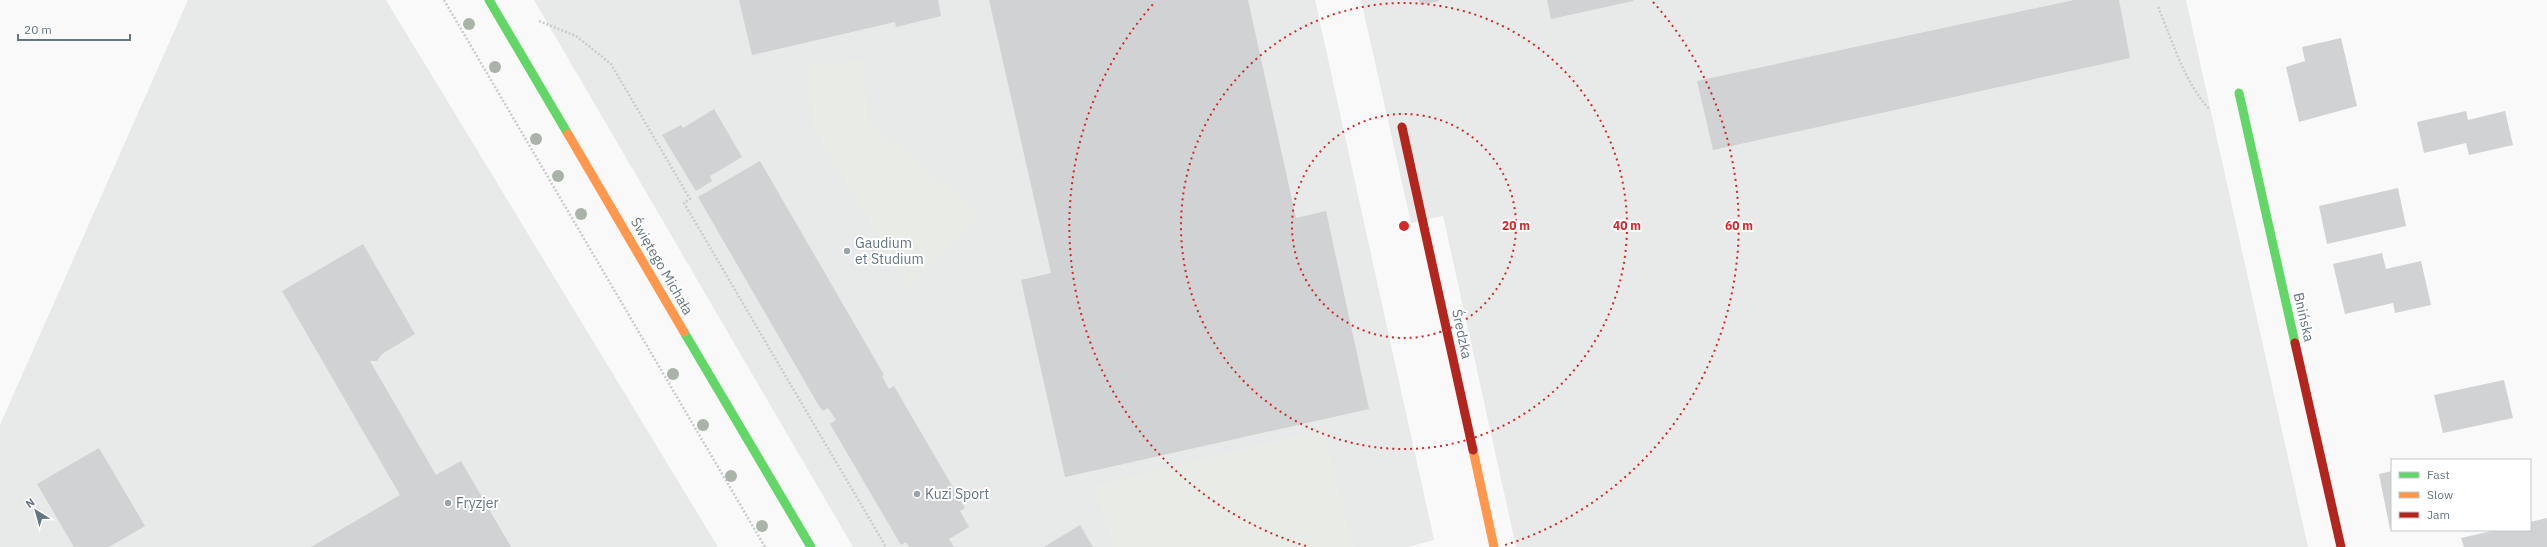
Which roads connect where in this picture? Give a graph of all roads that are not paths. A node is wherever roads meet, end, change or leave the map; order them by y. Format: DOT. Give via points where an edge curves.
graph roads {
  1 [pos="489,0"];
  2 [pos="2239,92"];
  3 [pos="1402,127"];
  4 [pos="811,547"];
  5 [pos="1494,547"];
  6 [pos="2341,547"];
  1 -- 4 [label="street, Świętego Michała"];
  2 -- 6 [label="street, Bnińska"];
  3 -- 5 [label="street, Średzka"];
}
